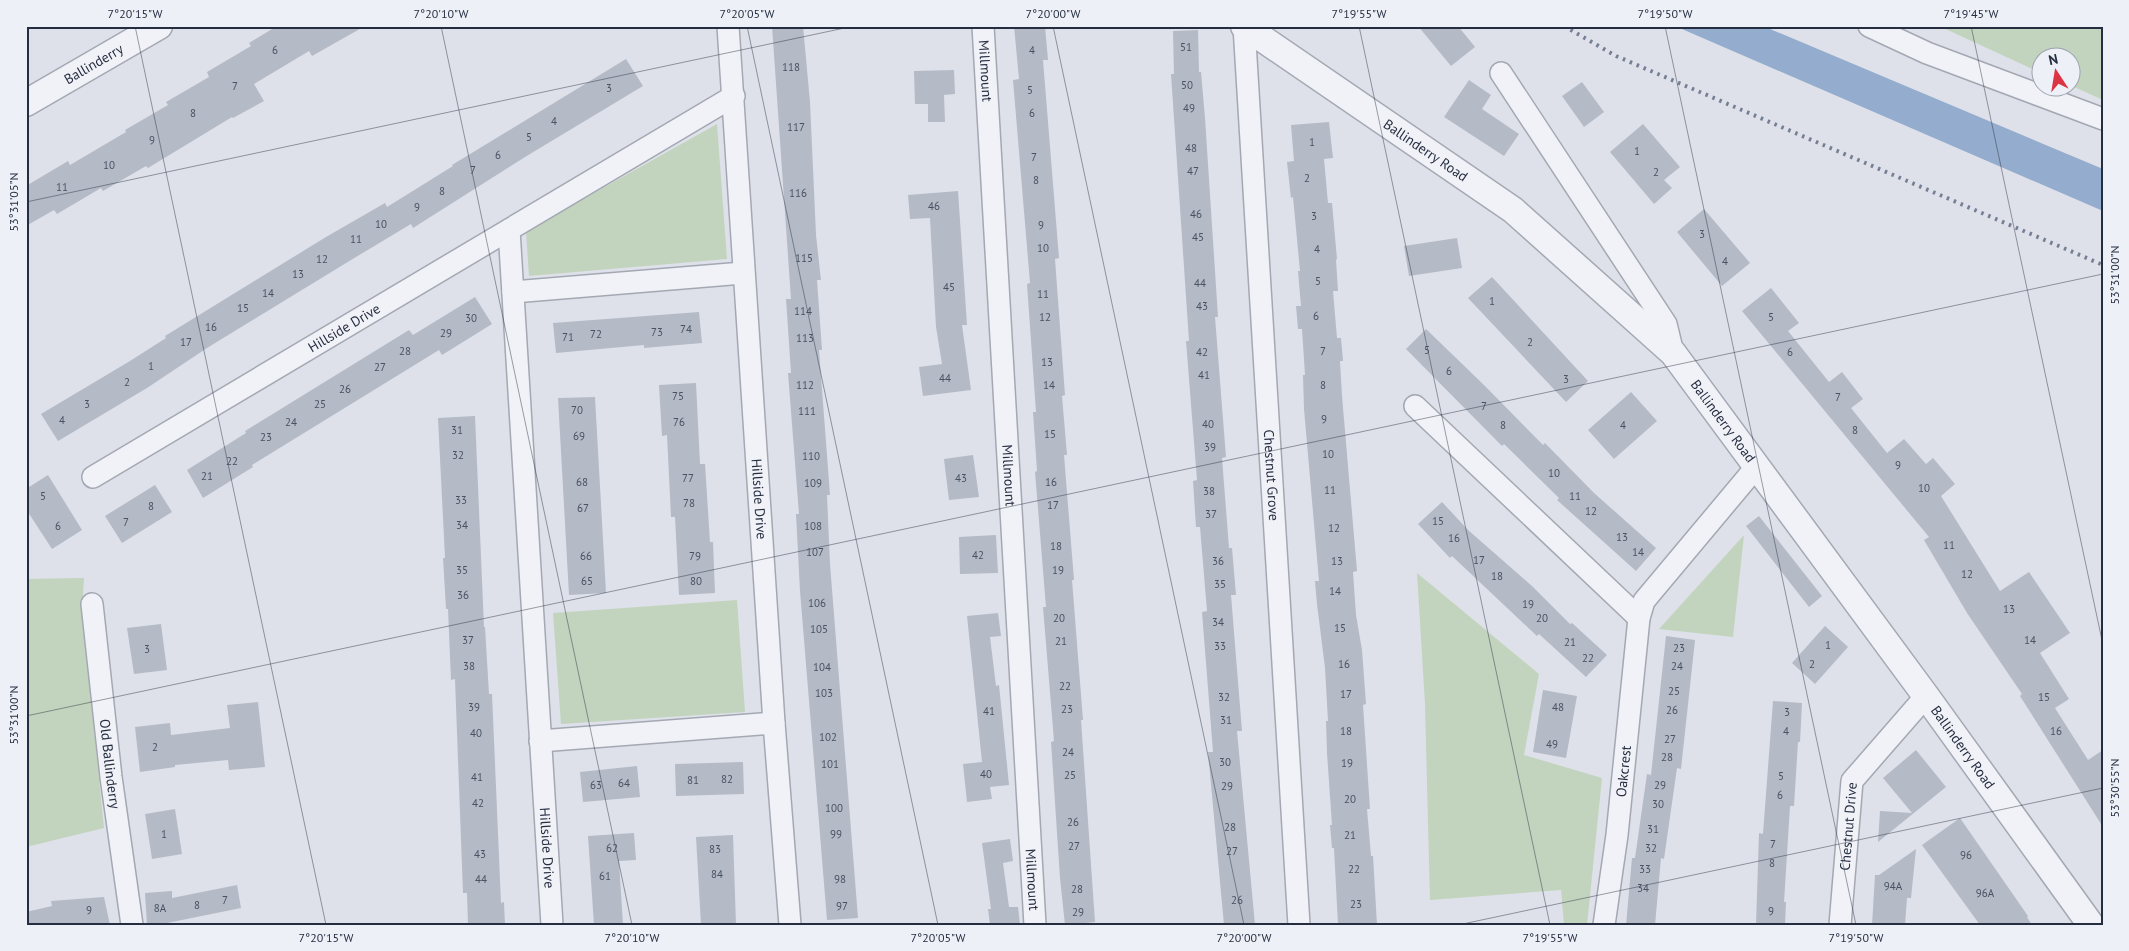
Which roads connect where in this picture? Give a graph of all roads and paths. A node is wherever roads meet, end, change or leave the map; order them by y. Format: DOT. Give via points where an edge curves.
graph roads {
  1 [pos="159,26"];
  2 [pos="728,26"];
  3 [pos="983,26"];
  4 [pos="1244,26"];
  5 [pos="1869,26"];
  6 [pos="1501,73"];
  7 [pos="734,96"];
  8 [pos="26,103"];
  9 [pos="2103,120"];
  10 [pos="509,230"];
  11 [pos="743,273"];
  12 [pos="514,292"];
  13 [pos="1673,353"];
  14 [pos="1415,406"];
  15 [pos="1757,466"];
  16 [pos="93,477"];
  17 [pos="92,604"];
  18 [pos="1639,618"];
  19 [pos="1926,696"];
  20 [pos="774,723"];
  21 [pos="540,741"];
  22 [pos="132,925"];
  23 [pos="552,925"];
  24 [pos="790,925"];
  25 [pos="1035,925"];
  26 [pos="1300,925"];
  27 [pos="1604,925"];
  28 [pos="1840,925"];
  29 [pos="2091,925"];
  1 -- 8 [label="street, Ballinderry"];
  2 -- 7 [label="street, Hillside Drive"];
  3 -- 25 [label="street, Millmount"];
  4 -- 13 [label="street, Ballinderry Road" via="1513,210"];
  4 -- 26 [label="street, Chestnut Grove"];
  5 -- 9 [label="street" via="1927,53"];
  6 -- 13 [label="street" via="1666,324"];
  7 -- 10 [label="street, Hillside Drive"];
  7 -- 11 [label="street, Hillside Drive"];
  10 -- 12 [label="street, Hillside Drive"];
  10 -- 16 [label="street, Hillside Drive"];
  11 -- 12 [label="street"];
  11 -- 20 [label="street, Hillside Drive"];
  12 -- 21 [label="street, Hillside Drive"];
  13 -- 15 [label="street, Ballinderry Road"];
  14 -- 18 [label="street"];
  15 -- 18 [label="street, Oakcrest" via="1644,601"];
  15 -- 19 [label="street, Ballinderry Road"];
  17 -- 22 [label="street, Old Ballinderry" via="111,777"];
  18 -- 27 [label="street, Oakcrest" via="1617,835"];
  19 -- 28 [label="street, Chestnut Drive" via="1852,781"];
  19 -- 29 [label="street, Ballinderry Road"];
  20 -- 21 [label="street"];
  20 -- 24 [label="street, Hillside Drive"];
  21 -- 23 [label="street, Hillside Drive"];
}
